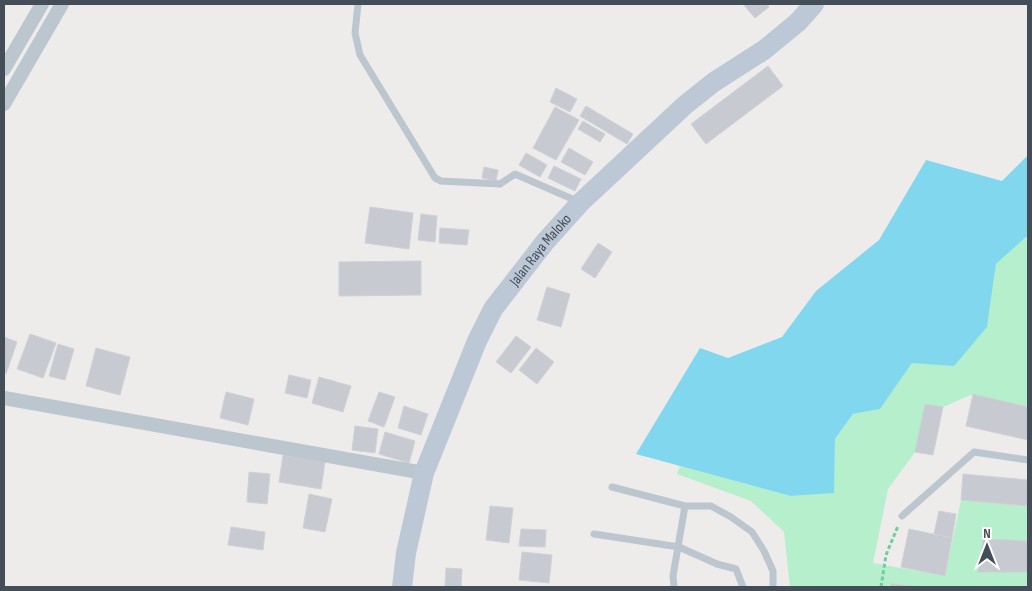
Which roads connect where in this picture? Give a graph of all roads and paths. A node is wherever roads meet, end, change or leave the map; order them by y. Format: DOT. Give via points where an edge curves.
graph roads {
  1 [pos="42,4"];
  2 [pos="62,4"];
  3 [pos="358,4"];
  4 [pos="814,4"];
  5 [pos="4,69"];
  6 [pos="4,104"];
  7 [pos="580,203"];
  8 [pos="4,398"];
  9 [pos="1028,460"];
  10 [pos="424,474"];
  11 [pos="612,487"];
  12 [pos="685,506"];
  13 [pos="902,516"];
  14 [pos="594,534"];
  15 [pos="679,547"];
  16 [pos="402,587"];
  17 [pos="674,587"];
  18 [pos="742,587"];
  19 [pos="773,587"];
  20 [pos="881,587"];
  1 -- 5 [label="street"];
  2 -- 6 [label="street"];
  3 -- 7 [label="lane" via="355,33 360,55 436,178 441,181 500,184 515,174"];
  4 -- 7 [label="street, Jalan Raya Maloko" via="772,44 714,82 686,105"];
  7 -- 10 [label="street, Jalan Raya Maloko" via="493,309"];
  8 -- 10 [label="street"];
  9 -- 13 [label="lane" via="974,452"];
  10 -- 16 [label="street, Jalan Raya Maloko" via="406,553"];
  11 -- 12 [label="lane"];
  12 -- 15 [label="lane"];
  12 -- 19 [label="lane" via="711,506 752,532 772,571"];
  13 -- 20 [label="path" via="886,555"];
  14 -- 15 [label="lane"];
  15 -- 17 [label="lane"];
  15 -- 18 [label="lane" via="736,569"];
}
